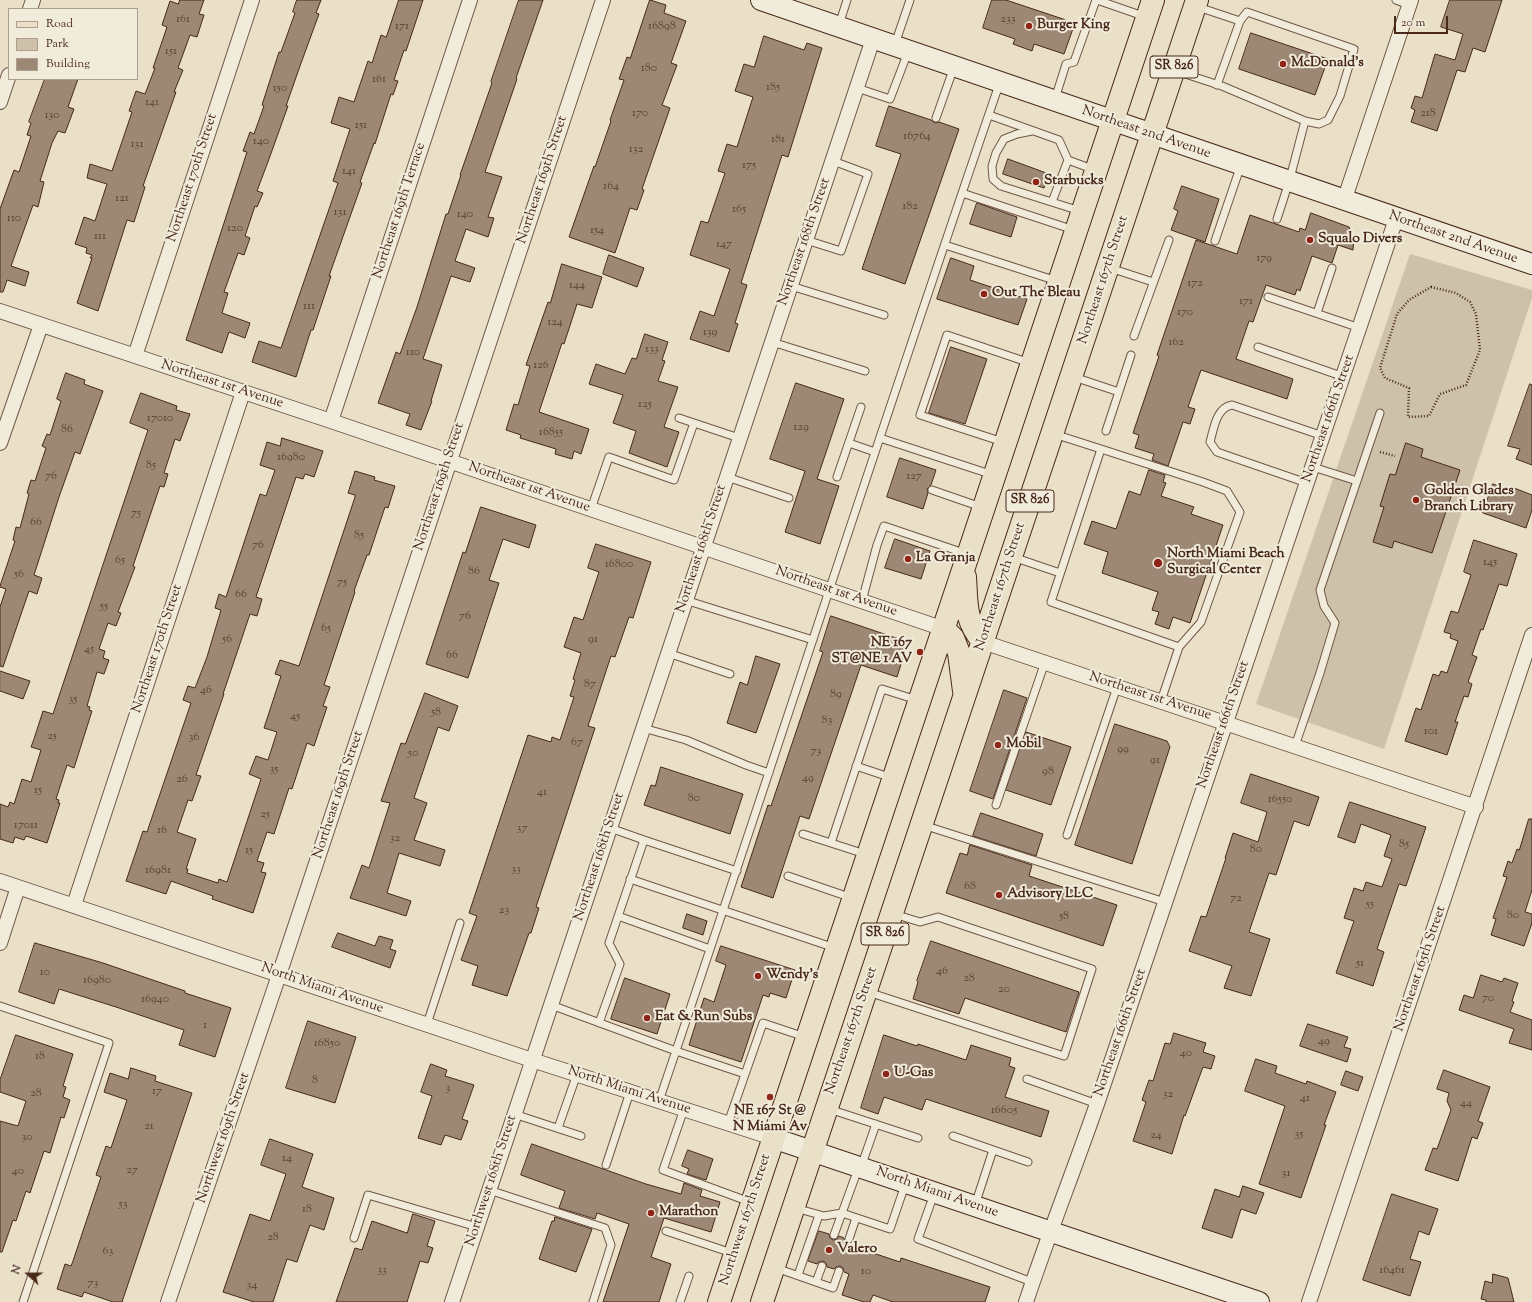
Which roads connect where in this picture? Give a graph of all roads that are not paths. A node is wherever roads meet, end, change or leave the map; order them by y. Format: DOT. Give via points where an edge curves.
graph roads {
  1 [pos="252,0"];
  2 [pos="470,0"];
  3 [pos="603,0"];
  4 [pos="761,0"];
  5 [pos="848,0"];
  6 [pos="910,0"];
  7 [pos="1096,0"];
  8 [pos="1396,0"];
  9 [pos="1410,2"];
  10 [pos="1196,3"];
  11 [pos="1151,9"];
  12 [pos="1240,21"];
  13 [pos="838,27"];
  14 [pos="873,39"];
  15 [pos="901,49"];
  16 [pos="954,67"];
  17 [pos="1174,70"];
  18 [pos="8,78"];
  19 [pos="1000,82"];
  20 [pos="1217,85"];
  21 [pos="857,88"];
  22 [pos="1055,101"];
  23 [pos="0,102"];
  24 [pos="989,115"];
  25 [pos="936,118"];
  26 [pos="1113,121"];
  27 [pos="1305,121"];
  28 [pos="1032,131"];
  29 [pos="1152,134"];
  30 [pos="1068,160"];
  31 [pos="832,161"];
  32 [pos="1241,165"];
  33 [pos="1097,171"];
  34 [pos="1289,182"];
  35 [pos="962,193"];
  36 [pos="1344,201"];
  37 [pos="1052,202"];
  38 [pos="1277,219"];
  39 [pos="1396,219"];
  40 [pos="1080,222"];
  41 [pos="806,240"];
  42 [pos="1169,240"];
  43 [pos="1215,241"];
  44 [pos="945,245"];
  45 [pos="1532,264"];
  46 [pos="1108,268"];
  47 [pos="1332,268"];
  48 [pos="1060,282"];
  49 [pos="1153,282"];
  50 [pos="791,286"];
  51 [pos="1268,297"];
  52 [pos="0,311"];
  53 [pos="1317,314"];
  54 [pos="884,315"];
  55 [pos="41,325"];
  56 [pos="1360,328"];
  57 [pos="1134,336"];
  58 [pos="772,342"];
  59 [pos="1258,347"];
  60 [pos="135,356"];
  61 [pos="1131,356"];
  62 [pos="1032,364"];
  63 [pos="865,371"];
  64 [pos="1071,376"];
  65 [pos="1344,377"];
  66 [pos="243,392"];
  67 [pos="1119,392"];
  68 [pos="861,407"];
  69 [pos="1380,413"];
  70 [pos="679,418"];
  71 [pos="331,421"];
  72 [pos="694,423"];
  73 [pos="1106,431"];
  74 [pos="1052,433"];
  75 [pos="1323,436"];
  76 [pos="739,438"];
  77 [pos="880,438"];
  78 [pos="0,443"];
  79 [pos="849,443"];
  80 [pos="1006,443"];
  81 [pos="1101,450"];
  82 [pos="875,452"];
  83 [pos="449,461"];
  84 [pos="1313,467"];
  85 [pos="995,476"];
  86 [pos="727,477"];
  87 [pos="837,477"];
  88 [pos="1357,481"];
  89 [pos="1307,483"];
  90 [pos="932,490"];
  91 [pos="789,498"];
  92 [pos="984,508"];
  93 [pos="591,509"];
  94 [pos="703,547"];
  95 [pos="1011,556"];
  96 [pos="967,560"];
  97 [pos="1060,573"];
  98 [pos="829,590"];
  99 [pos="685,600"];
  100 [pos="862,601"];
  101 [pos="944,629"];
  102 [pos="1532,634"];
  103 [pos="813,640"];
  104 [pos="983,642"];
  105 [pos="1179,647"];
  106 [pos="668,653"];
  107 [pos="1045,662"];
  108 [pos="730,674"];
  109 [pos="1117,686"];
  110 [pos="965,695"];
  111 [pos="920,701"];
  112 [pos="1161,701"];
  113 [pos="1225,722"];
  114 [pos="643,728"];
  115 [pos="1294,746"];
  116 [pos="856,766"];
  117 [pos="769,773"];
  118 [pos="894,779"];
  119 [pos="996,805"];
  120 [pos="1476,807"];
  121 [pos="921,825"];
  122 [pos="610,828"];
  123 [pos="803,834"];
  124 [pos="1067,835"];
  125 [pos="644,840"];
  126 [pos="831,843"];
  127 [pos="868,855"];
  128 [pos="737,871"];
  129 [pos="788,876"];
  130 [pos="630,879"];
  131 [pos="0,881"];
  132 [pos="18,887"];
  133 [pos="854,898"];
  134 [pos="1165,902"];
  135 [pos="74,905"];
  136 [pos="723,910"];
  137 [pos="892,913"];
  138 [pos="618,916"];
  139 [pos="460,923"];
  140 [pos="0,943"];
  141 [pos="710,948"];
  142 [pos="837,948"];
  143 [pos="279,975"];
  144 [pos="866,991"];
  145 [pos="551,1005"];
  146 [pos="0,1006"];
  147 [pos="599,1023"];
  148 [pos="427,1024"];
  149 [pos="807,1037"];
  150 [pos="676,1051"];
  151 [pos="532,1060"];
  152 [pos="577,1074"];
  153 [pos="745,1074"];
  154 [pos="1027,1080"];
  155 [pos="630,1092"];
  156 [pos="659,1101"];
  157 [pos="1097,1104"];
  158 [pos="826,1108"];
  159 [pos="684,1109"];
  160 [pos="514,1114"];
  161 [pos="728,1123"];
  162 [pos="876,1124"];
  163 [pos="558,1128"];
  164 [pos="581,1136"];
  165 [pos="953,1136"];
  166 [pos="773,1138"];
  167 [pos="918,1138"];
  168 [pos="993,1150"];
  169 [pos="812,1151"];
  170 [pos="1028,1162"];
  171 [pos="606,1165"];
  172 [pos="859,1167"];
  173 [pos="906,1183"];
  174 [pos="489,1190"];
  175 [pos="934,1192"];
  176 [pos="752,1203"];
  177 [pos="974,1206"];
  178 [pos="793,1208"];
  179 [pos="842,1213"];
  180 [pos="819,1215"];
  181 [pos="856,1218"];
  182 [pos="477,1227"];
  183 [pos="666,1231"];
  184 [pos="1051,1232"];
  185 [pos="834,1235"];
  186 [pos="354,1238"];
  187 [pos="849,1240"];
  188 [pos="735,1254"];
  189 [pos="822,1266"];
  190 [pos="774,1267"];
  191 [pos="839,1271"];
  192 [pos="798,1275"];
  193 [pos="689,1276"];
  194 [pos="816,1282"];
  195 [pos="1032,1282"];
  196 [pos="23,1302"];
  197 [pos="168,1302"];
  198 [pos="452,1302"];
  199 [pos="593,1302"];
  200 [pos="680,1302"];
  201 [pos="719,1302"];
  202 [pos="762,1302"];
  203 [pos="1026,1302"];
  204 [pos="1259,1302"];
  205 [pos="1309,1302"];
  1 -- 60 [label="street, Northeast 170th Street"];
  2 -- 71 [label="street, Northeast 169th Terrace"];
  3 -- 83 [label="street, Northeast 169th Street"];
  4 -- 13 [label="street, Northeast 2nd Avenue"];
  5 -- 13 [label="lane"];
  6 -- 15 [label="lane"];
  7 -- 11 [label="lane"];
  7 -- 22 [label="lane" via="1074,62 1066,64"];
  8 -- 9 [label="lane"];
  9 -- 36 [label="street"];
  10 -- 12 [label="lane"];
  10 -- 17 [label="main road, Northeast 167th Street / SR 826"];
  11 -- 26 [label="main road, SR 826"];
  12 -- 20 [label="lane"];
  12 -- 27 [label="lane" via="1246,12 1354,49 1340,96 1328,120 1319,124"];
  13 -- 14 [label="street, Northeast 2nd Avenue"];
  14 -- 15 [label="street, Northeast 2nd Avenue"];
  14 -- 21 [label="street, Northeast 168th Street"];
  15 -- 16 [label="street, Northeast 2nd Avenue"];
  15 -- 21 [label="lane" via="890,99"];
  16 -- 19 [label="street, Northeast 2nd Avenue"];
  16 -- 25 [label="lane"];
  17 -- 20 [label="lane"];
  17 -- 29 [label="main road, Northeast 167th Street / SR 826"];
  18 -- 23 [label="street"];
  19 -- 22 [label="street, Northeast 2nd Avenue"];
  19 -- 24 [label="lane"];
  20 -- 27 [label="lane"];
  21 -- 31 [label="street, Northeast 168th Street"];
  22 -- 26 [label="street, Northeast 2nd Avenue"];
  24 -- 28 [label="lane"];
  24 -- 35 [label="lane"];
  26 -- 29 [label="street, Northeast 2nd Avenue"];
  26 -- 33 [label="main road, SR 826"];
  27 -- 34 [label="lane"];
  28 -- 30 [label="lane" via="1059,140"];
  28 -- 37 [label="lane" via="1004,139 992,166 993,179 1001,186"];
  29 -- 32 [label="street, Northeast 2nd Avenue"];
  29 -- 46 [label="main road, Northeast 167th Street / SR 826"];
  30 -- 33 [label="lane"];
  30 -- 37 [label="lane"];
  31 -- 41 [label="street, Northeast 168th Street"];
  31 -- 41 [label="lane" via="868,174 841,251"];
  32 -- 34 [label="street, Northeast 2nd Avenue"];
  32 -- 43 [label="lane"];
  33 -- 40 [label="main road, SR 826"];
  34 -- 36 [label="street, Northeast 2nd Avenue"];
  34 -- 38 [label="lane"];
  35 -- 40 [label="lane" via="1026,214"];
  35 -- 44 [label="lane"];
  36 -- 39 [label="street, Northeast 2nd Avenue"];
  37 -- 40 [label="lane"];
  39 -- 45 [label="street, Northeast 2nd Avenue"];
  39 -- 56 [label="street, Northeast 166th Street"];
  40 -- 48 [label="main road, SR 826"];
  41 -- 50 [label="street, Northeast 168th Street"];
  42 -- 49 [label="lane"];
  44 -- 48 [label="lane"];
  44 -- 77 [label="lane"];
  46 -- 49 [label="lane"];
  46 -- 64 [label="main road, Northeast 167th Street / SR 826"];
  47 -- 53 [label="lane"];
  48 -- 62 [label="main road, SR 826"];
  49 -- 57 [label="lane"];
  50 -- 54 [label="lane"];
  50 -- 58 [label="street, Northeast 168th Street"];
  51 -- 53 [label="lane"];
  52 -- 55 [label="street, Northeast 1st Avenue"];
  53 -- 56 [label="lane"];
  55 -- 60 [label="street, Northeast 1st Avenue"];
  55 -- 78 [label="street"];
  56 -- 65 [label="street, Northeast 166th Street"];
  58 -- 63 [label="lane"];
  58 -- 76 [label="street, Northeast 168th Street"];
  59 -- 65 [label="lane"];
  60 -- 66 [label="street, Northeast 1st Avenue"];
  61 -- 67 [label="lane"];
  62 -- 80 [label="main road, SR 826"];
  62 -- 80 [label="lane" via="947,335 920,415"];
  64 -- 67 [label="lane"];
  64 -- 74 [label="main road, Northeast 167th Street / SR 826"];
  65 -- 75 [label="street, Northeast 166th Street"];
  66 -- 71 [label="street, Northeast 1st Avenue"];
  66 -- 135 [label="street, Northeast 170th Street"];
  67 -- 73 [label="lane"];
  68 -- 79 [label="lane"];
  69 -- 88 [label="lane"];
  70 -- 72 [label="lane"];
  71 -- 83 [label="street, Northeast 1st Avenue"];
  72 -- 76 [label="lane"];
  72 -- 93 [label="lane" via="674,480 609,457"];
  74 -- 81 [label="lane"];
  74 -- 95 [label="main road, Northeast 167th Street / SR 826"];
  75 -- 84 [label="street, Northeast 166th Street"];
  75 -- 89 [label="lane" via="1232,405 1219,411 1210,442 1217,452"];
  76 -- 86 [label="street, Northeast 168th Street"];
  77 -- 82 [label="lane"];
  77 -- 85 [label="lane"];
  79 -- 82 [label="lane"];
  79 -- 87 [label="lane"];
  80 -- 85 [label="main road, SR 826"];
  81 -- 97 [label="lane"];
  81 -- 105 [label="lane" via="1227,491 1240,512 1201,622"];
  82 -- 98 [label="lane"];
  83 -- 93 [label="street, Northeast 1st Avenue"];
  83 -- 143 [label="street, Northeast 169th Street"];
  84 -- 88 [label="lane"];
  84 -- 89 [label="street, Northeast 166th Street"];
  85 -- 92 [label="main road, SR 826"];
  86 -- 91 [label="lane"];
  86 -- 94 [label="street, Northeast 168th Street"];
  88 -- 115 [label="lane" via="1320,590 1324,606 1335,623"];
  89 -- 113 [label="street, Northeast 166th Street"];
  90 -- 92 [label="lane"];
  92 -- 96 [label="main road, SR 826"];
  93 -- 94 [label="street, Northeast 1st Avenue"];
  94 -- 98 [label="street, Northeast 1st Avenue"];
  94 -- 99 [label="street, Northeast 168th Street"];
  95 -- 97 [label="lane"];
  95 -- 104 [label="main road, Northeast 167th Street / SR 826"];
  96 -- 100 [label="lane" via="884,526"];
  96 -- 101 [label="main road, SR 826"];
  96 -- 104 [label="main road" via="968,616 974,631"];
  97 -- 105 [label="lane" via="1051,602"];
  98 -- 100 [label="street, Northeast 1st Avenue"];
  98 -- 103 [label="lane"];
  99 -- 103 [label="lane"];
  99 -- 106 [label="street, Northeast 168th Street"];
  100 -- 101 [label="street, Northeast 1st Avenue"];
  101 -- 110 [label="main road" via="953,638 959,653"];
  101 -- 111 [label="main road, SR 826"];
  102 -- 120 [label="street, Northeast 165th Street"];
  103 -- 117 [label="lane"];
  104 -- 107 [label="street, Northeast 1st Avenue"];
  104 -- 110 [label="main road, Northeast 167th Street / SR 826"];
  105 -- 112 [label="lane"];
  106 -- 108 [label="lane"];
  106 -- 114 [label="street, Northeast 168th Street"];
  107 -- 109 [label="street, Northeast 1st Avenue"];
  107 -- 119 [label="lane"];
  109 -- 112 [label="street, Northeast 1st Avenue"];
  109 -- 124 [label="lane"];
  110 -- 121 [label="main road, Northeast 167th Street / SR 826"];
  111 -- 116 [label="lane" via="882,689"];
  111 -- 118 [label="main road, SR 826"];
  112 -- 113 [label="street, Northeast 1st Avenue"];
  113 -- 115 [label="street, Northeast 1st Avenue"];
  113 -- 134 [label="street, Northeast 166th Street"];
  114 -- 117 [label="lane" via="686,740"];
  114 -- 122 [label="street, Northeast 168th Street"];
  115 -- 120 [label="street, Northeast 1st Avenue"];
  116 -- 118 [label="lane"];
  116 -- 126 [label="lane"];
  117 -- 128 [label="lane"];
  118 -- 127 [label="main road, SR 826"];
  120 -- 205 [label="street, Northeast 165th Street"];
  121 -- 134 [label="lane"];
  121 -- 137 [label="main road, Northeast 167th Street / SR 826"];
  122 -- 125 [label="lane"];
  122 -- 145 [label="street, Northeast 168th Street"];
  123 -- 126 [label="lane"];
  125 -- 128 [label="lane"];
  125 -- 130 [label="lane"];
  126 -- 127 [label="lane"];
  127 -- 133 [label="main road, SR 826"];
  128 -- 136 [label="lane"];
  129 -- 133 [label="lane"];
  130 -- 136 [label="lane"];
  130 -- 138 [label="lane"];
  131 -- 132 [label="street, North Miami Avenue"];
  132 -- 135 [label="street, North Miami Avenue"];
  132 -- 140 [label="street"];
  133 -- 142 [label="main road, SR 826"];
  134 -- 157 [label="street, Northeast 166th Street"];
  135 -- 143 [label="street, North Miami Avenue"];
  136 -- 141 [label="lane"];
  136 -- 142 [label="lane"];
  137 -- 144 [label="main road, Northeast 167th Street / SR 826"];
  137 -- 144 [label="lane" via="920,922 938,917 1092,969 1064,1056"];
  138 -- 141 [label="lane"];
  138 -- 147 [label="lane" via="609,943 620,964"];
  139 -- 148 [label="lane"];
  141 -- 150 [label="lane"];
  142 -- 149 [label="main road, SR 826"];
  143 -- 148 [label="street, North Miami Avenue"];
  143 -- 197 [label="street, Northwest 169th Street"];
  144 -- 158 [label="main road, Northeast 167th Street / SR 826"];
  145 -- 147 [label="lane"];
  145 -- 151 [label="street, Northeast 168th Street"];
  146 -- 196 [label="lane" via="109,1044"];
  147 -- 150 [label="lane"];
  148 -- 151 [label="street, North Miami Avenue"];
  149 -- 153 [label="lane" via="762,1023"];
  149 -- 166 [label="main road, SR 826"];
  150 -- 153 [label="lane"];
  150 -- 156 [label="lane"];
  151 -- 152 [label="street, North Miami Avenue"];
  151 -- 160 [label="street, Northwest 168th Street"];
  152 -- 155 [label="street, North Miami Avenue"];
  152 -- 163 [label="lane"];
  153 -- 161 [label="lane"];
  154 -- 157 [label="lane"];
  155 -- 156 [label="street, North Miami Avenue"];
  155 -- 171 [label="lane"];
  156 -- 159 [label="street, North Miami Avenue"];
  157 -- 184 [label="street, Northeast 166th Street"];
  158 -- 162 [label="lane"];
  158 -- 169 [label="main road, Northeast 167th Street / SR 826"];
  159 -- 161 [label="street, North Miami Avenue"];
  159 -- 176 [label="lane" via="663,1170"];
  160 -- 163 [label="lane"];
  160 -- 174 [label="street, Northwest 168th Street"];
  161 -- 166 [label="street, North Miami Avenue"];
  162 -- 167 [label="lane"];
  162 -- 172 [label="lane"];
  163 -- 164 [label="lane"];
  165 -- 168 [label="lane"];
  166 -- 169 [label="street, North Miami Avenue"];
  166 -- 176 [label="main road, Northwest 167th Street / SR 826"];
  168 -- 170 [label="lane"];
  168 -- 177 [label="lane"];
  169 -- 172 [label="street, North Miami Avenue"];
  169 -- 178 [label="main road, SR 826"];
  172 -- 173 [label="street, North Miami Avenue"];
  172 -- 179 [label="lane"];
  173 -- 175 [label="street, North Miami Avenue"];
  173 -- 181 [label="lane" via="890,1229"];
  174 -- 182 [label="street, Northwest 168th Street"];
  174 -- 199 [label="lane" via="605,1228 611,1245"];
  175 -- 177 [label="street, North Miami Avenue"];
  175 -- 195 [label="lane" via="918,1239"];
  176 -- 188 [label="main road, Northwest 167th Street / SR 826"];
  177 -- 184 [label="street, North Miami Avenue"];
  178 -- 180 [label="lane"];
  178 -- 190 [label="main road, SR 826"];
  179 -- 180 [label="lane"];
  179 -- 181 [label="lane"];
  179 -- 185 [label="lane"];
  180 -- 192 [label="lane"];
  181 -- 187 [label="lane"];
  182 -- 186 [label="lane" via="368,1195"];
  182 -- 198 [label="street, Northwest 168th Street"];
  183 -- 188 [label="lane"];
  184 -- 195 [label="street, Northeast 166th Street"];
  184 -- 204 [label="street, North Miami Avenue"];
  188 -- 201 [label="main road, Northwest 167th Street / SR 826"];
  189 -- 194 [label="lane"];
  190 -- 192 [label="lane"];
  190 -- 202 [label="main road, SR 826"];
  191 -- 194 [label="lane" via="833,1288"];
  192 -- 194 [label="lane"];
  193 -- 200 [label="lane"];
  195 -- 203 [label="street, Northeast 166th Street"];
}
